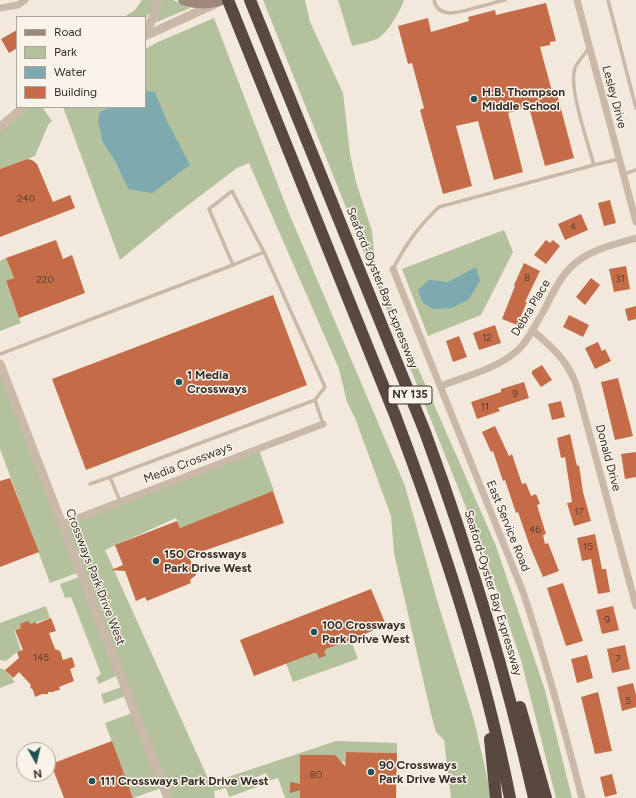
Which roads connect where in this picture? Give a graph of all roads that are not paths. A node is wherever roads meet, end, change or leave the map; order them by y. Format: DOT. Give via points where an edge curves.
graph roads {
  1 [pos="25,0"];
  2 [pos="157,0"];
  3 [pos="183,0"];
  4 [pos="434,0"];
  5 [pos="505,0"];
  6 [pos="577,0"];
  7 [pos="608,0"];
  8 [pos="223,1"];
  9 [pos="251,2"];
  10 [pos="0,8"];
  11 [pos="146,28"];
  12 [pos="146,36"];
  13 [pos="590,47"];
  14 [pos="23,108"];
  15 [pos="636,108"];
  16 [pos="0,127"];
  17 [pos="619,159"];
  18 [pos="594,164"];
  19 [pos="636,170"];
  20 [pos="623,174"];
  21 [pos="636,222"];
  22 [pos="636,238"];
  23 [pos="264,252"];
  24 [pos="233,264"];
  25 [pos="393,270"];
  26 [pos="532,330"];
  27 [pos="0,354"];
  28 [pos="0,364"];
  29 [pos="441,386"];
  30 [pos="315,400"];
  31 [pos="323,424"];
  32 [pos="110,476"];
  33 [pos="90,484"];
  34 [pos="120,502"];
  35 [pos="62,524"];
  36 [pos="442,546"];
  37 [pos="473,572"];
  38 [pos="636,606"];
  39 [pos="168,798"];
  40 [pos="496,798"];
  41 [pos="510,798"];
  42 [pos="534,798"];
  43 [pos="546,798"];
  44 [pos="582,798"];
  1 -- 10 [label="street" via="18,6"];
  2 -- 11 [label="street" via="154,19"];
  3 -- 8 [label="main road" via="196,3"];
  4 -- 5 [label="lane" via="438,9 455,14"];
  6 -- 13 [label="street, Lesley Drive"];
  7 -- 15 [label="lane"];
  8 -- 12 [label="street"];
  8 -- 36 [label="highway, NY 135" via="233,12 395,415"];
  9 -- 37 [label="highway, Seaford-Oyster Bay Expressway / NY 135" via="425,432"];
  13 -- 17 [label="street, Lesley Drive"];
  13 -- 18 [label="lane" via="575,68 573,78 575,96"];
  14 -- 16 [label="street"];
  17 -- 18 [label="lane"];
  17 -- 20 [label="street, Lesley Drive"];
  18 -- 25 [label="lane" via="439,207 423,222 404,248"];
  19 -- 20 [label="lane"];
  20 -- 21 [label="street, Lesley Drive"];
  22 -- 26 [label="street, Debra Place" via="607,247 575,263 556,286"];
  23 -- 24 [label="lane"];
  23 -- 24 [label="lane" via="232,191 209,208"];
  23 -- 30 [label="lane" via="325,386"];
  24 -- 27 [label="lane"];
  25 -- 29 [label="street, East Service Road"];
  26 -- 29 [label="street, Debra Place" via="518,349 507,358"];
  26 -- 38 [label="street, Donald Drive" via="555,350 572,372"];
  28 -- 35 [label="street, Crossways Park Drive West"];
  29 -- 44 [label="street, East Service Road" via="539,637"];
  30 -- 31 [label="lane"];
  30 -- 32 [label="lane"];
  31 -- 34 [label="street, Media Crossways"];
  32 -- 33 [label="lane"];
  32 -- 34 [label="lane"];
  34 -- 35 [label="street, Media Crossways"];
  35 -- 39 [label="street, Crossways Park Drive West"];
  36 -- 40 [label="highway" via="490,741"];
  36 -- 41 [label="highway, NY 135" via="492,716"];
  37 -- 42 [label="highway, Seaford-Oyster Bay Expressway / NY 135" via="510,697"];
  37 -- 43 [label="highway" via="510,672"];
}
